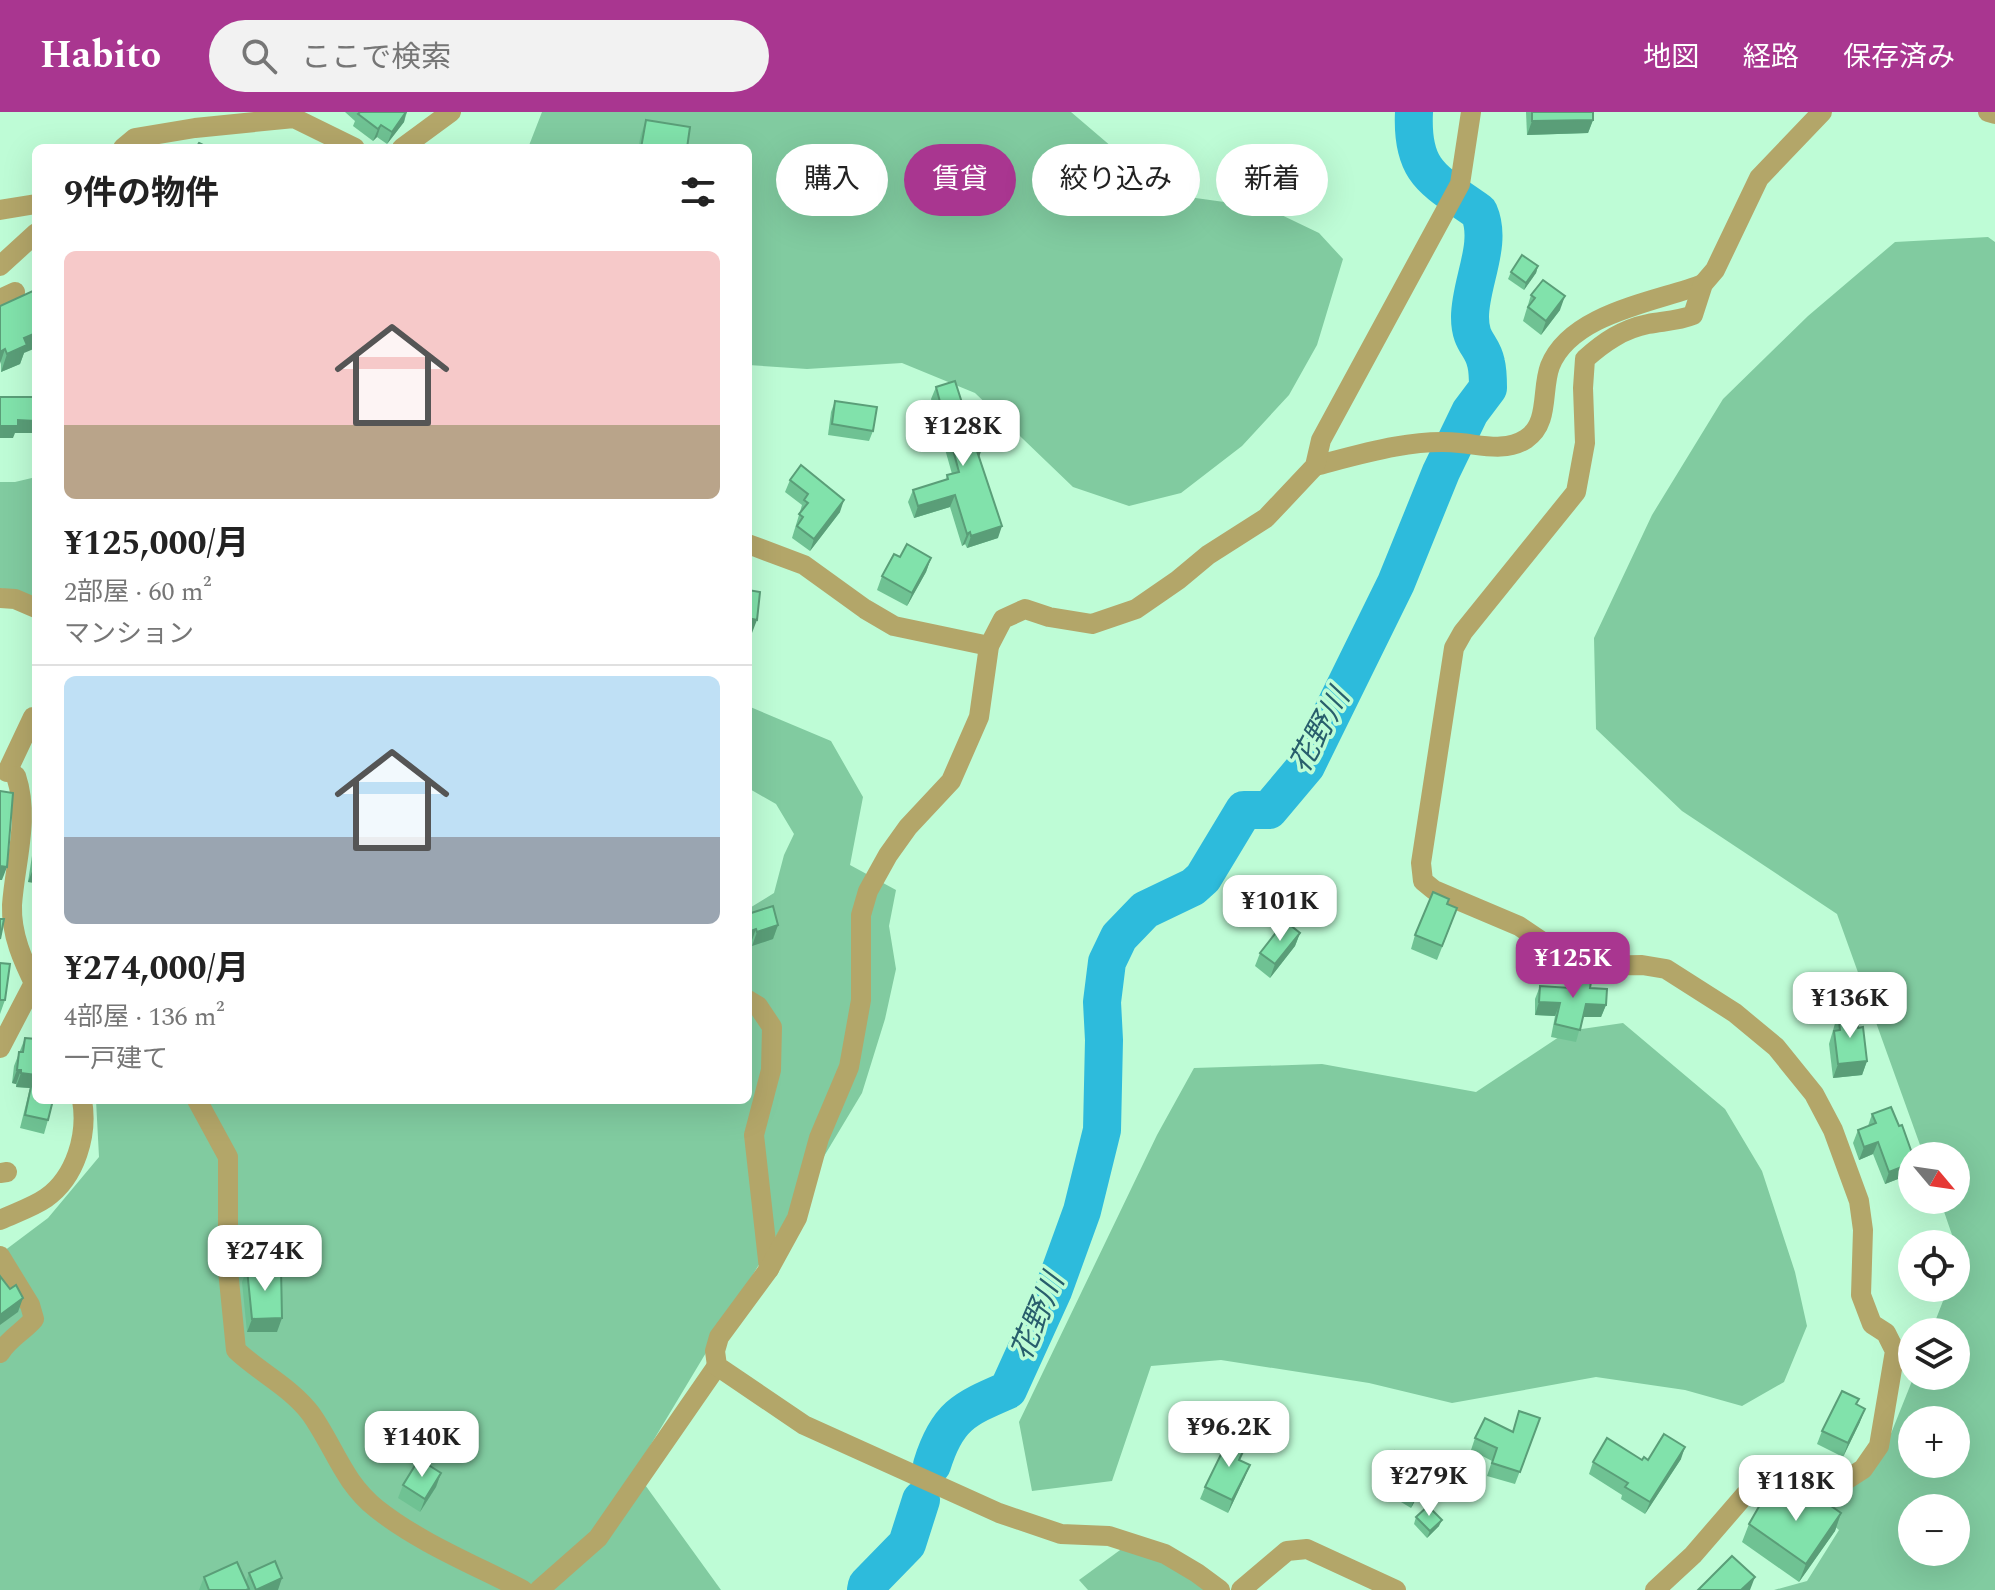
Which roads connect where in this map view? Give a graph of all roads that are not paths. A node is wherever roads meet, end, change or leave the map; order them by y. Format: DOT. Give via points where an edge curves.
graph roads {
  1 [pos="451,112"];
  2 [pos="1471,112"];
  3 [pos="1822,112"];
  4 [pos="1988,112"];
  5 [pos="1995,114"];
  6 [pos="128,144"];
  7 [pos="347,144"];
  8 [pos="407,144"];
  9 [pos="32,205"];
  10 [pos="0,210"];
  11 [pos="32,237"];
  12 [pos="0,266"];
  13 [pos="1703,284"];
  14 [pos="1315,466"];
  15 [pos="752,546"];
  16 [pos="0,598"];
  17 [pos="32,606"];
  18 [pos="989,646"];
  19 [pos="32,720"];
  20 [pos="15,774"];
  21 [pos="30,799"];
  22 [pos="32,979"];
  23 [pos="32,990"];
  24 [pos="752,1002"];
  25 [pos="0,1048"];
  26 [pos="83,1104"];
  27 [pos="199,1104"];
  28 [pos="0,1220"];
  29 [pos="0,1256"];
  30 [pos="769,1269"];
  31 [pos="0,1353"];
  32 [pos="717,1366"];
  33 [pos="523,1590"];
  34 [pos="539,1590"];
  35 [pos="1220,1590"];
  36 [pos="1241,1590"];
  37 [pos="1396,1590"];
  38 [pos="1655,1590"];
  1 -- 8 [label="street"];
  2 -- 14 [label="street" via="1460,184 1321,440"];
  3 -- 13 [label="street" via="1759,178 1715,270"];
  4 -- 5 [label="street"];
  6 -- 7 [label="street" via="135,138 294,118"];
  9 -- 10 [label="street"];
  11 -- 12 [label="street"];
  13 -- 14 [label="street" via="1625,308 1580,331 1550,367 1537,429 1524,440 1499,448 1439,441"];
  13 -- 38 [label="street" via="1693,315 1623,332 1585,359 1585,443 1576,492 1454,648 1421,863 1423,881 1434,890 1519,926 1585,966 1666,969 1735,1013 1776,1047 1814,1094 1859,1201 1861,1295 1872,1324 1886,1333 1895,1351 1879,1446 1863,1469 1846,1480 1821,1485 1775,1479 1757,1485"];
  14 -- 18 [label="street" via="1266,518 1136,609 1092,624 1025,609 1003,619"];
  15 -- 18 [label="street" via="804,565 894,626"];
  16 -- 17 [label="street"];
  18 -- 30 [label="street" via="979,717 951,781 908,827 868,891 861,915 855,1048 819,1138 797,1218"];
  19 -- 20 [label="street"];
  20 -- 21 [label="street"];
  21 -- 22 [label="street" via="12,907 18,951"];
  23 -- 25 [label="street"];
  24 -- 30 [label="street" via="767,1016 773,1041 754,1135"];
  26 -- 28 [label="street" via="81,1141 65,1179 47,1198"];
  27 -- 33 [label="street" via="228,1157 228,1270 236,1350 311,1414 345,1476 378,1510"];
  29 -- 31 [label="street" via="34,1319"];
  30 -- 32 [label="street" via="719,1337"];
  32 -- 34 [label="street" via="598,1538"];
  32 -- 35 [label="street" via="804,1425 988,1508 1061,1534 1109,1536 1165,1554"];
  36 -- 37 [label="street" via="1287,1551 1307,1549"];
}
